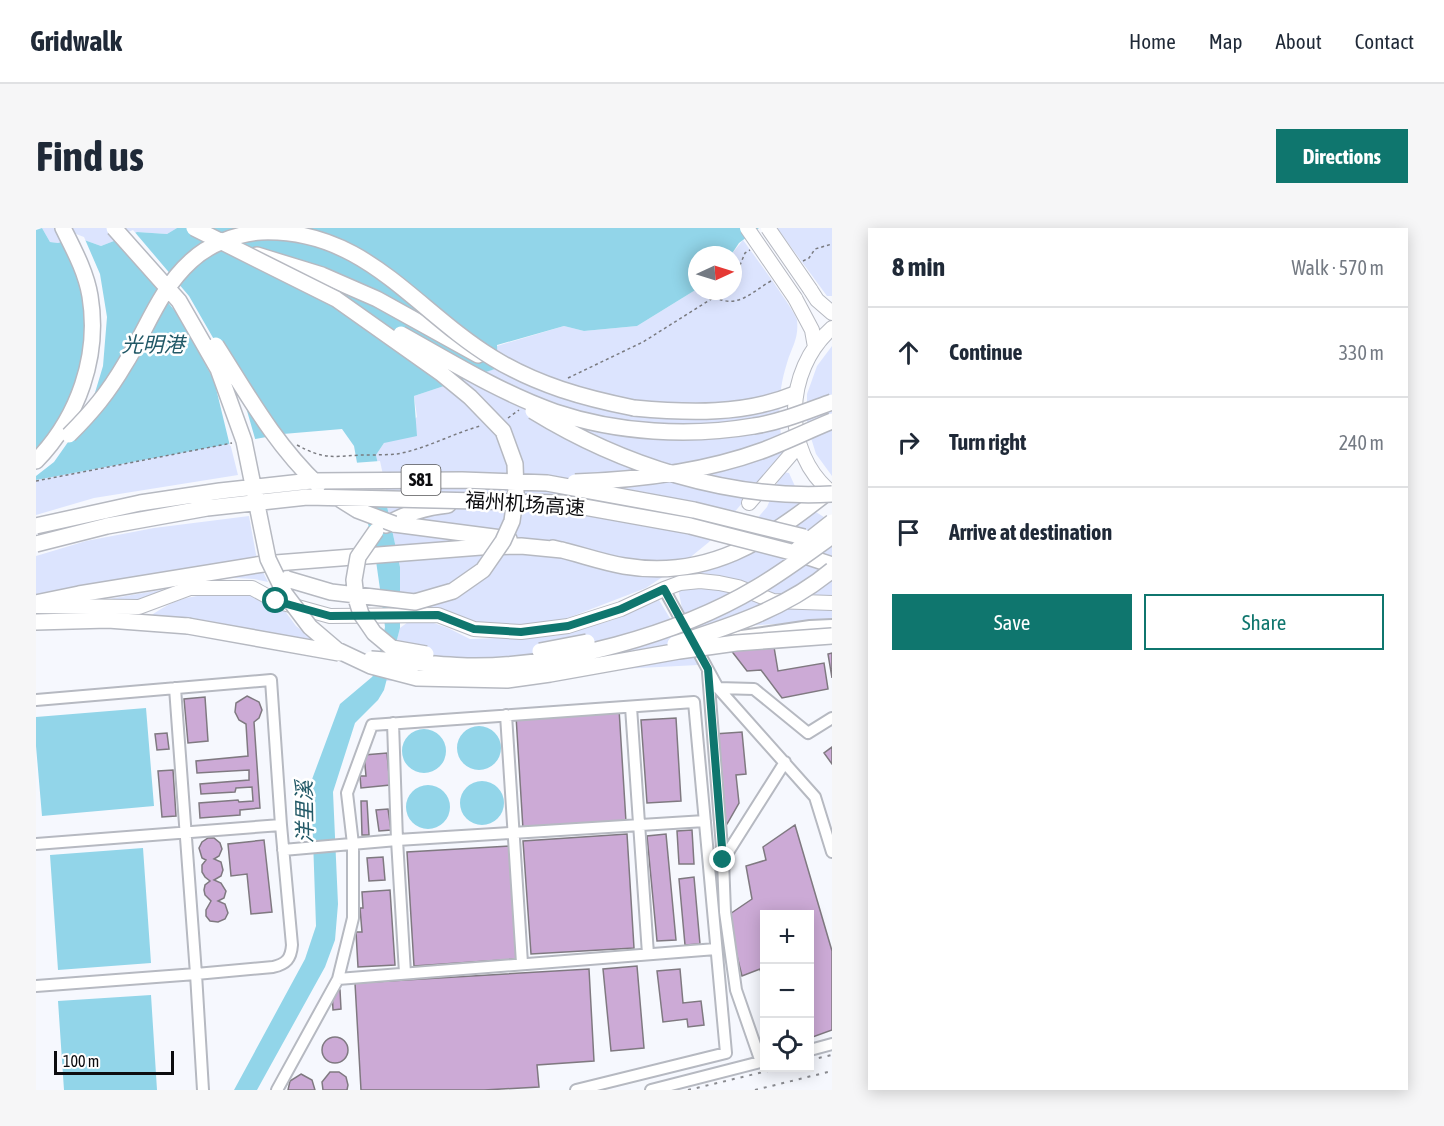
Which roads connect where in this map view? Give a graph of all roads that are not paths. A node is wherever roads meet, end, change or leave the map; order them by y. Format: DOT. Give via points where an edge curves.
graph roads {
  1 [pos="63,228"];
  2 [pos="114,228"];
  3 [pos="194,228"];
  4 [pos="747,228"];
  5 [pos="768,228"];
  6 [pos="237,249"];
  7 [pos="336,298"];
  8 [pos="179,302"];
  9 [pos="832,313"];
  10 [pos="832,328"];
  11 [pos="815,347"];
  12 [pos="453,363"];
  13 [pos="524,376"];
  14 [pos="795,394"];
  15 [pos="832,402"];
  16 [pos="832,421"];
  17 [pos="799,445"];
  18 [pos="38,459"];
  19 [pos="547,483"];
  20 [pos="831,493"];
  21 [pos="491,501"];
  22 [pos="749,503"];
  23 [pos="832,522"];
  24 [pos="36,526"];
  25 [pos="832,536"];
  26 [pos="36,544"];
  27 [pos="832,547"];
  28 [pos="562,550"];
  29 [pos="832,565"];
  30 [pos="832,570"];
  31 [pos="201,573"];
  32 [pos="664,589"];
  33 [pos="832,603"];
  34 [pos="36,604"];
  35 [pos="36,622"];
  36 [pos="832,625"];
  37 [pos="832,636"];
  38 [pos="695,646"];
  39 [pos="609,664"];
  40 [pos="708,669"];
  41 [pos="175,688"];
  42 [pos="718,688"];
  43 [pos="36,700"];
  44 [pos="631,707"];
  45 [pos="506,715"];
  46 [pos="832,717"];
  47 [pos="393,723"];
  48 [pos="785,762"];
  49 [pos="705,821"];
  50 [pos="281,825"];
  51 [pos="639,826"];
  52 [pos="186,832"];
  53 [pos="513,833"];
  54 [pos="829,835"];
  55 [pos="397,840"];
  56 [pos="36,844"];
  57 [pos="347,844"];
  58 [pos="283,850"];
  59 [pos="832,852"];
  60 [pos="723,860"];
  61 [pos="716,949"];
  62 [pos="648,954"];
  63 [pos="522,963"];
  64 [pos="405,973"];
  65 [pos="196,974"];
  66 [pos="338,979"];
  67 [pos="36,986"];
  68 [pos="832,1044"];
  69 [pos="814,1049"];
  70 [pos="760,1054"];
  71 [pos="760,1063"];
  72 [pos="203,1090"];
  73 [pos="277,1090"];
  74 [pos="576,1090"];
  75 [pos="651,1090"];
  1 -- 18 [label="highway" via="90,296 93,331 78,400 64,428"];
  2 -- 8 [label="highway, bridge"];
  3 -- 6 [label="highway, bridge"];
  4 -- 11 [label="main road, bridge" via="795,298 812,330"];
  5 -- 9 [label="main road, bridge" via="817,300"];
  6 -- 7 [label="highway, bridge"];
  6 -- 13 [label="highway, bridge" via="322,274"];
  7 -- 12 [label="highway, bridge"];
  7 -- 31 [label="highway, bridge" via="442,374 503,431 515,464 516,492 512,521 503,542 483,570 453,591 415,602 331,592 251,573"];
  8 -- 28 [label="highway, bridge" via="214,343 271,433 295,463 324,489 357,510 394,524 507,538"];
  8 -- 39 [label="highway, bridge" via="218,369 244,441 268,558 285,594 310,627 337,650 371,666 417,678 507,680"];
  10 -- 11 [label="main road"];
  11 -- 14 [label="main road" via="802,369"];
  12 -- 15 [label="highway, bridge" via="555,412 628,428 689,432 755,426"];
  12 -- 20 [label="highway, bridge" via="556,425 690,480 787,495"];
  13 -- 14 [label="highway, bridge" via="561,390 634,408 701,412 736,409"];
  13 -- 18 [label="highway, bridge" via="460,336 394,279 341,244 310,233 247,233 218,243 191,260 153,309 126,363 99,403 69,435"];
  14 -- 17 [label="main road" via="794,420"];
  16 -- 19 [label="highway, bridge" via="763,450 693,470 618,480"];
  17 -- 20 [label="main road" via="811,470"];
  17 -- 22 [label="main road"];
  19 -- 24 [label="highway, 福州机场高速 / S81, bridge" via="311,482 220,490"];
  19 -- 27 [label="highway, 福州机场高速 / S81, bridge" via="694,510"];
  20 -- 28 [label="highway" via="764,539 699,566 659,570 624,566"];
  21 -- 23 [label="highway, bridge" via="434,506 406,513 376,531 358,556 354,580 361,614 374,633 392,648 462,658 515,656 621,635 730,591 776,565"];
  21 -- 26 [label="highway, 福州机场高速 / S81, bridge" via="307,498 207,508 106,526"];
  21 -- 29 [label="highway, 福州机场高速 / S81, bridge" via="562,503 690,526"];
  25 -- 35 [label="highway, bridge" via="754,589 705,614 608,647 515,664 468,666 364,658 188,626 108,620"];
  28 -- 31 [label="highway" via="481,547 263,564"];
  30 -- 39 [label="highway, bridge" via="793,597 746,621"];
  31 -- 34 [label="highway"];
  32 -- 33 [label="main road" via="700,581 738,587 773,601"];
  32 -- 34 [label="main road" via="621,609 568,626 521,632 474,629 438,615 330,616 276,601 252,588 190,588 139,607"];
  32 -- 38 [label="lane"];
  36 -- 38 [label="lane" via="746,634"];
  37 -- 39 [label="highway, bridge" via="736,643"];
  38 -- 40 [label="lane"];
  40 -- 42 [label="lane"];
  40 -- 60 [label="lane"];
  41 -- 43 [label="lane"];
  41 -- 50 [label="lane" via="271,680"];
  41 -- 52 [label="lane"];
  42 -- 46 [label="lane" via="754,689 808,733"];
  42 -- 48 [label="lane"];
  44 -- 45 [label="lane"];
  44 -- 49 [label="lane" via="694,702"];
  44 -- 51 [label="lane"];
  45 -- 47 [label="lane"];
  45 -- 53 [label="lane"];
  47 -- 55 [label="lane"];
  47 -- 57 [label="lane" via="372,724 347,793"];
  48 -- 54 [label="lane" via="815,797"];
  48 -- 60 [label="lane"];
  49 -- 51 [label="lane"];
  49 -- 61 [label="lane"];
  50 -- 52 [label="lane"];
  50 -- 58 [label="lane"];
  51 -- 53 [label="lane"];
  51 -- 62 [label="lane"];
  52 -- 56 [label="lane"];
  52 -- 65 [label="lane"];
  53 -- 55 [label="lane"];
  53 -- 63 [label="lane"];
  54 -- 59 [label="lane"];
  55 -- 57 [label="lane"];
  55 -- 64 [label="lane"];
  57 -- 58 [label="lane"];
  57 -- 66 [label="lane" via="353,918"];
  58 -- 65 [label="lane" via="291,956 273,968"];
  60 -- 70 [label="lane" via="725,912 736,990"];
  61 -- 62 [label="lane"];
  61 -- 74 [label="lane" via="726,1053"];
  62 -- 63 [label="lane"];
  63 -- 64 [label="lane"];
  64 -- 66 [label="lane"];
  65 -- 67 [label="lane"];
  65 -- 72 [label="lane"];
  66 -- 73 [label="lane"];
  68 -- 69 [label="lane"];
  71 -- 75 [label="lane"];
}
